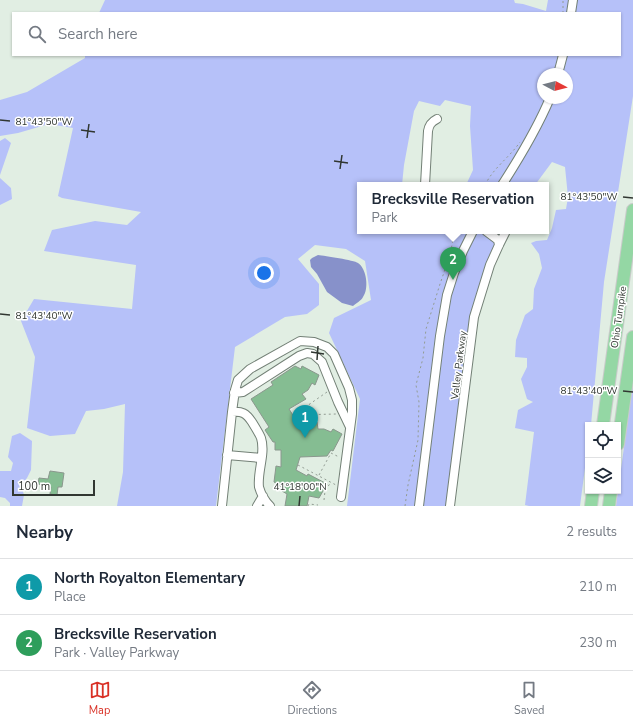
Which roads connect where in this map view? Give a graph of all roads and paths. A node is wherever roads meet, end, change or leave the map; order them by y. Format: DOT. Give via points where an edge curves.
graph roads {
  1 [pos="563,0"];
  2 [pos="573,0"];
  3 [pos="562,12"];
  4 [pos="571,12"];
  5 [pos="563,56"];
  6 [pos="560,68"];
  7 [pos="547,104"];
  8 [pos="437,119"];
  9 [pos="523,138"];
  10 [pos="425,182"];
  11 [pos="487,182"];
  12 [pos="504,182"];
  13 [pos="633,210"];
  14 [pos="454,234"];
  15 [pos="472,234"];
  16 [pos="490,234"];
  17 [pos="504,234"];
  18 [pos="499,245"];
  19 [pos="633,337"];
  20 [pos="310,342"];
  21 [pos="309,354"];
  22 [pos="329,390"];
  23 [pos="234,393"];
  24 [pos="232,412"];
  25 [pos="338,414"];
  26 [pos="603,422"];
  27 [pos="621,423"];
  28 [pos="350,428"];
  29 [pos="227,455"];
  30 [pos="261,458"];
  31 [pos="342,458"];
  32 [pos="298,465"];
  33 [pos="319,476"];
  34 [pos="331,482"];
  35 [pos="338,486"];
  36 [pos="593,494"];
  37 [pos="611,494"];
  38 [pos="263,496"];
  39 [pos="341,497"];
  40 [pos="324,500"];
  41 [pos="318,505"];
  42 [pos="222,506"];
  43 [pos="257,506"];
  44 [pos="270,506"];
  45 [pos="308,506"];
  46 [pos="405,506"];
  47 [pos="419,506"];
  48 [pos="450,506"];
  49 [pos="591,506"];
  50 [pos="609,506"];
  1 -- 3 [label="path"];
  2 -- 4 [label="street"];
  5 -- 6 [label="street"];
  7 -- 12 [label="street" via="522,154"];
  8 -- 10 [label="street" via="429,126 428,131"];
  9 -- 11 [label="path"];
  13 -- 26 [label="highway, Ohio Turnpike"];
  14 -- 46 [label="path" via="426,328 423,358 416,385 419,402 418,440"];
  15 -- 47 [label="street" via="454,273 440,336"];
  16 -- 18 [label="street" via="498,240"];
  17 -- 18 [label="street, Valley Parkway"];
  18 -- 48 [label="street, Valley Parkway" via="474,317"];
  19 -- 27 [label="highway, Ohio Turnpike"];
  20 -- 21 [label="street"];
  20 -- 23 [label="street" via="300,341 250,369 238,380"];
  20 -- 28 [label="street" via="327,347 334,354 352,400"];
  21 -- 23 [label="street" via="299,356 243,392"];
  21 -- 28 [label="street" via="314,354 322,362"];
  22 -- 25 [label="path" via="294,415"];
  23 -- 24 [label="street"];
  24 -- 29 [label="street"];
  24 -- 30 [label="street" via="242,412 251,421 261,439"];
  28 -- 39 [label="street"];
  29 -- 30 [label="street"];
  29 -- 42 [label="street"];
  30 -- 38 [label="street" via="259,487"];
  31 -- 33 [label="path" via="331,453"];
  32 -- 33 [label="path"];
  33 -- 34 [label="path"];
  34 -- 35 [label="path"];
  34 -- 40 [label="path" via="325,491"];
  36 -- 49 [label="highway"];
  37 -- 50 [label="highway"];
  38 -- 43 [label="street"];
  38 -- 44 [label="street"];
  41 -- 45 [label="path"];
}
